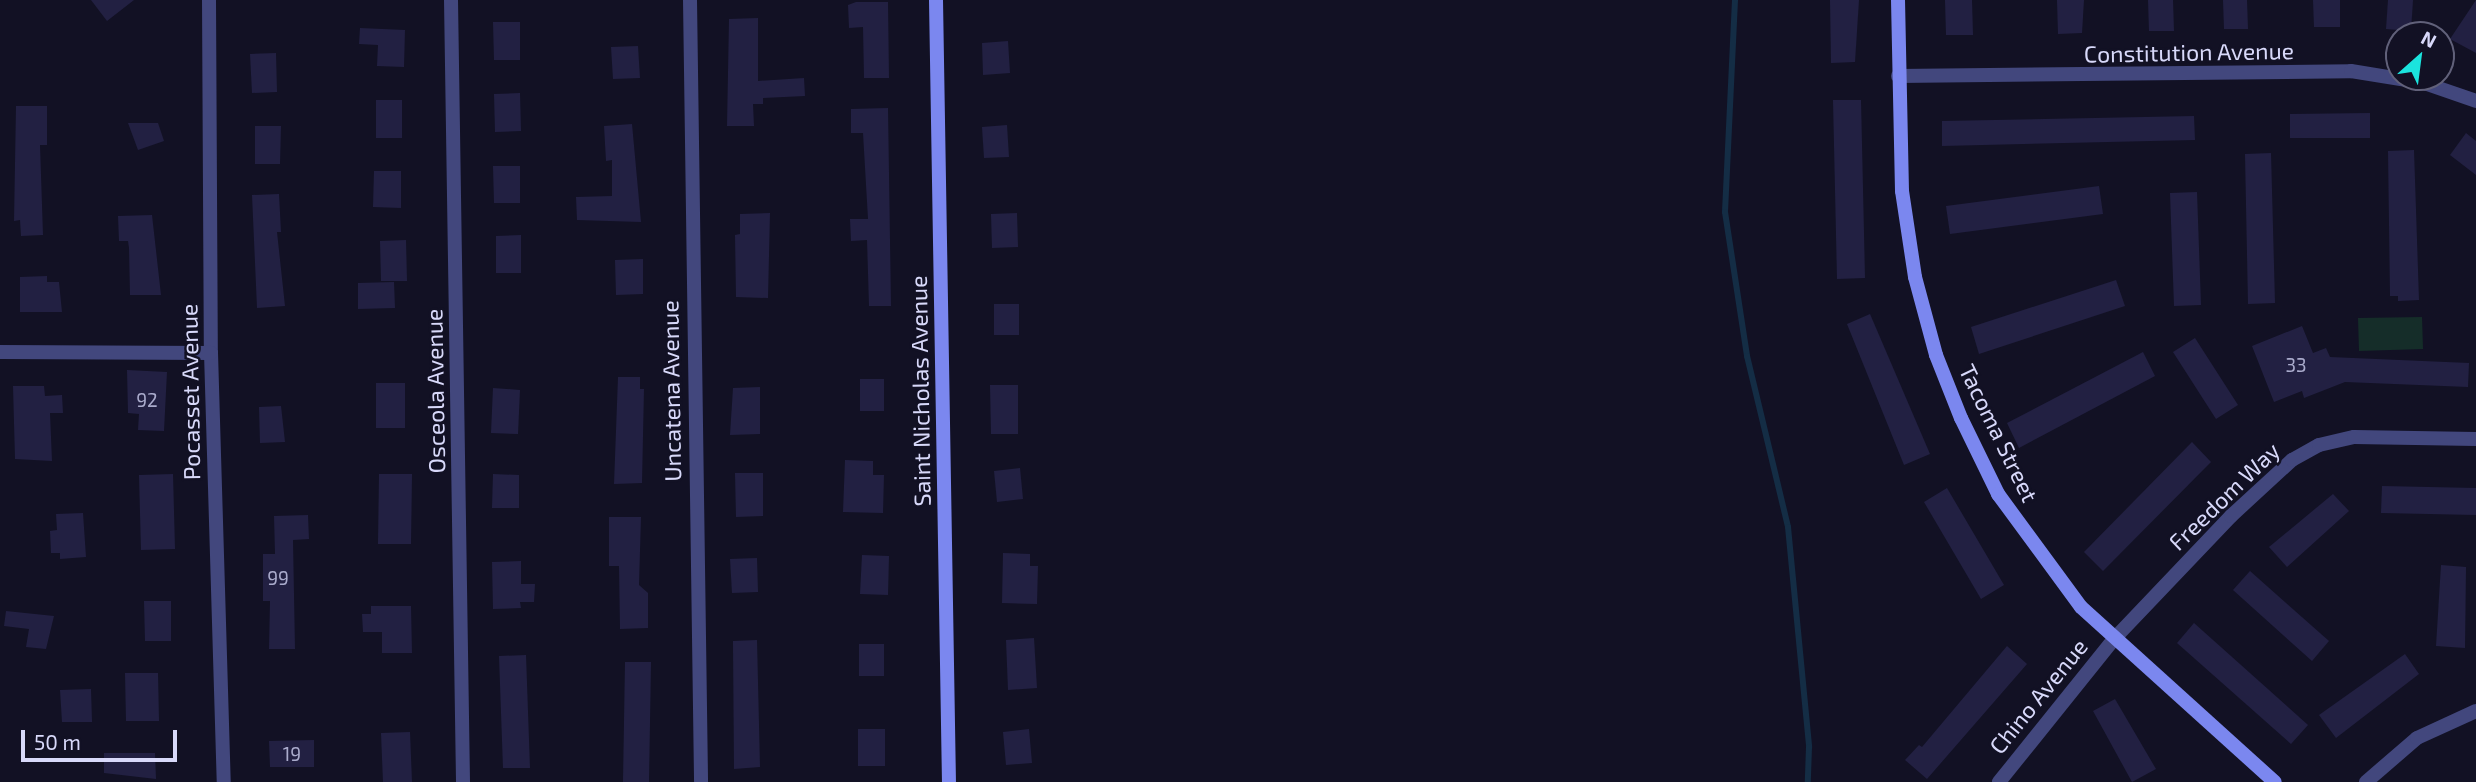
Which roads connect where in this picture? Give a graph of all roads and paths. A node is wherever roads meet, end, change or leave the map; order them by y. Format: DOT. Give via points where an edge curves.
graph roads {
  1 [pos="209,0"];
  2 [pos="452,0"];
  3 [pos="690,0"];
  4 [pos="936,0"];
  5 [pos="1898,0"];
  6 [pos="1898,76"];
  7 [pos="2476,101"];
  8 [pos="0,352"];
  9 [pos="211,353"];
  10 [pos="2476,439"];
  11 [pos="2113,640"];
  12 [pos="2476,711"];
  13 [pos="224,782"];
  14 [pos="463,782"];
  15 [pos="701,782"];
  16 [pos="948,782"];
  17 [pos="1998,782"];
  18 [pos="2275,782"];
  19 [pos="2366,782"];
  1 -- 9 [label="street, Pocasset Avenue"];
  2 -- 14 [label="street, Osceola Avenue"];
  3 -- 15 [label="street, Uncatena Avenue"];
  4 -- 16 [label="street, Saint Nicholas Avenue"];
  5 -- 6 [label="street, Tacoma Street"];
  6 -- 7 [label="street, Constitution Avenue" via="2351,71 2424,83"];
  6 -- 11 [label="street, Tacoma Street" via="1902,191 1915,277 1936,355 1998,494 2052,572"];
  8 -- 9 [label="street"];
  9 -- 13 [label="street, Pocasset Avenue"];
  10 -- 11 [label="street, Freedom Way" via="2333,440 2299,456 2231,516"];
  11 -- 17 [label="street, Chino Avenue"];
  11 -- 18 [label="street, Tacoma Street"];
  12 -- 19 [label="street" via="2417,738"];
}
